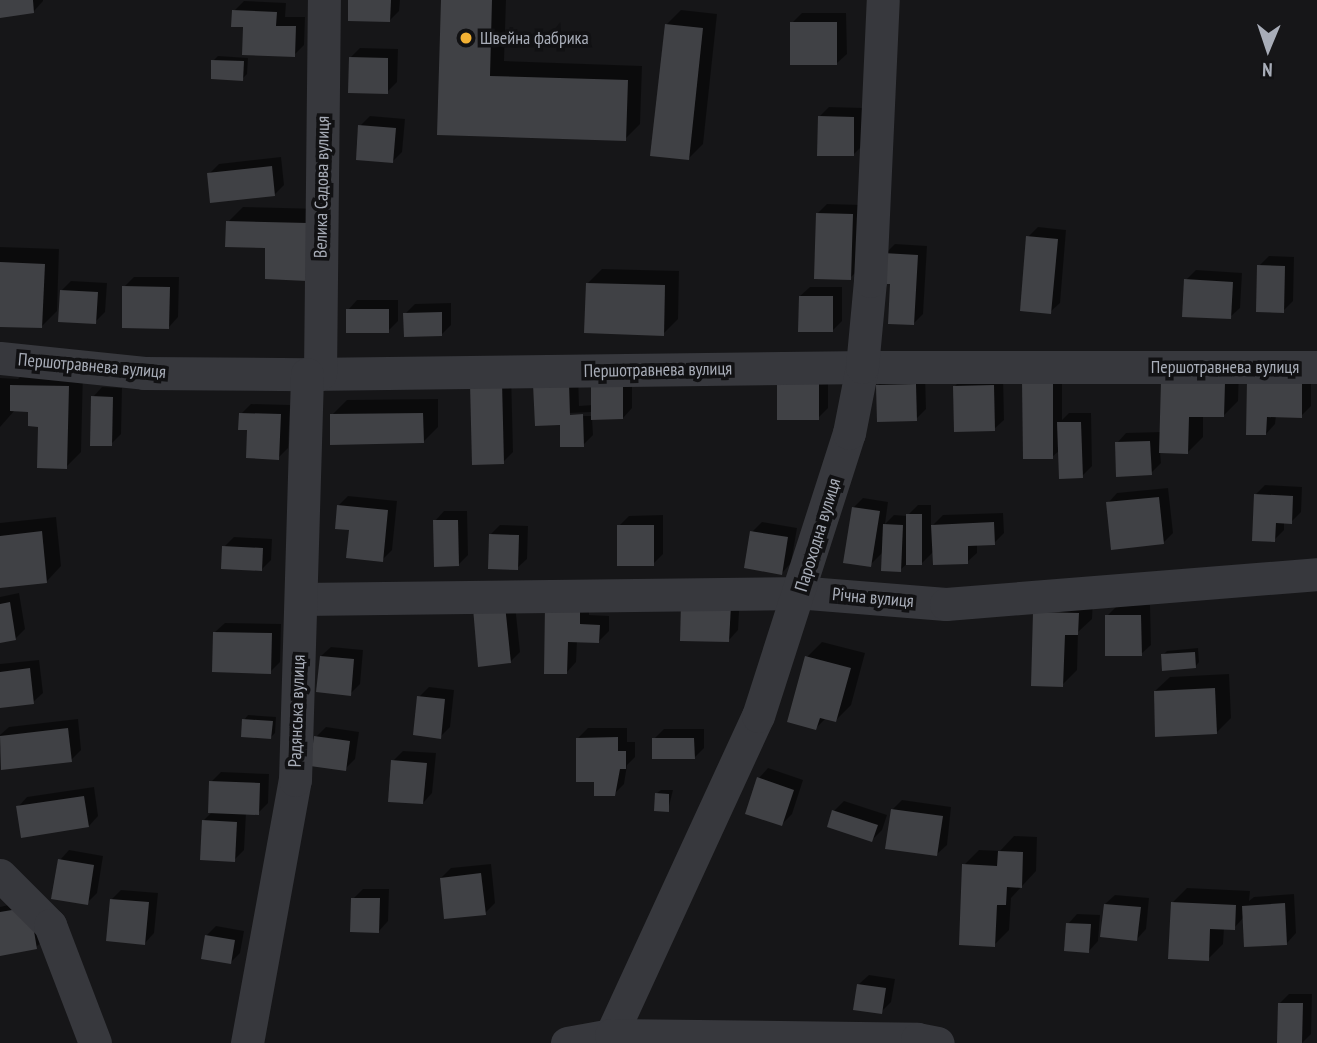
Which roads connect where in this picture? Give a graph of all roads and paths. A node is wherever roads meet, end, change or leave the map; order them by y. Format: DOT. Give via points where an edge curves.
graph roads {
  1 [pos="324,0"];
  2 [pos="883,0"];
  3 [pos="0,358"];
  4 [pos="862,367"];
  5 [pos="1317,367"];
  6 [pos="313,374"];
  7 [pos="1317,574"];
  8 [pos="800,593"];
  9 [pos="301,599"];
  10 [pos="0,875"];
  11 [pos="611,1035"];
  12 [pos="95,1043"];
  13 [pos="247,1043"];
  14 [pos="567,1043"];
  15 [pos="938,1043"];
  1 -- 6 [label="street, Велика Садова вулиця"];
  2 -- 4 [label="street, Пароходна вулиця"];
  3 -- 6 [label="street, Першотравнева вулиця" via="144,373"];
  4 -- 5 [label="street, Першотравнева вулиця"];
  4 -- 6 [label="street, Першотравнева вулиця"];
  4 -- 8 [label="street, Пароходна вулиця" via="849,433"];
  6 -- 9 [label="street, Радянська вулиця"];
  7 -- 8 [label="street, Річна вулиця" via="946,604"];
  8 -- 9 [label="street, Річна вулиця"];
  8 -- 11 [label="street, Пароходна вулиця" via="758,716"];
  9 -- 13 [label="street, Радянська вулиця" via="295,780"];
  10 -- 12 [label="street" via="50,925"];
  11 -- 14 [label="street"];
  11 -- 15 [label="street"];
}
